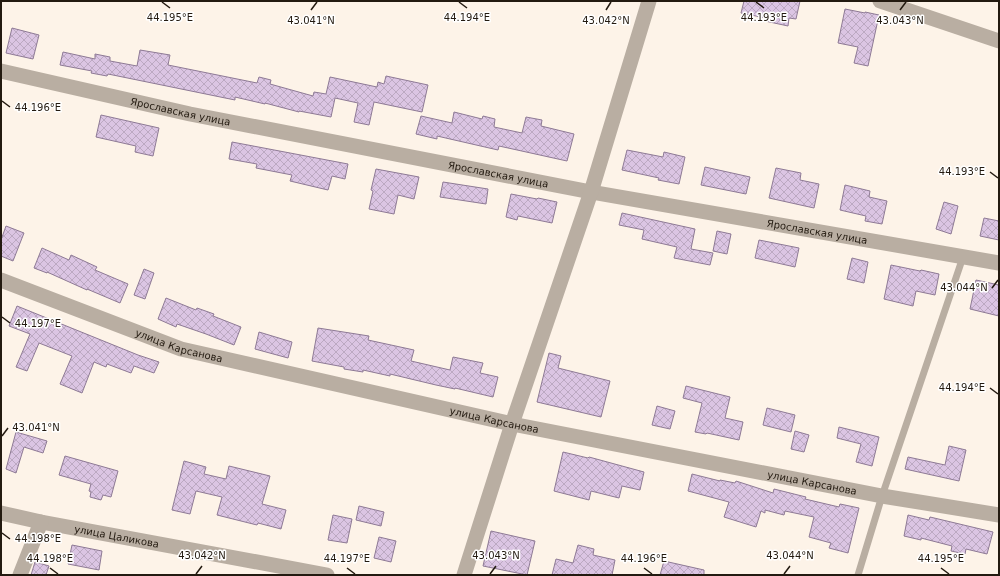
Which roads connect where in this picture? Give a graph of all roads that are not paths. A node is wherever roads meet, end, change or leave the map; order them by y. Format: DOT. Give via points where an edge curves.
graph roads {
  1 [pos="649,1"];
  2 [pos="880,1"];
  3 [pos="999,41"];
  4 [pos="1,71"];
  5 [pos="591,192"];
  6 [pos="963,257"];
  7 [pos="999,263"];
  8 [pos="1,280"];
  9 [pos="512,424"];
  10 [pos="882,496"];
  11 [pos="1,513"];
  12 [pos="999,515"];
  13 [pos="41,522"];
  14 [pos="20,575"];
  15 [pos="327,575"];
  16 [pos="464,575"];
  17 [pos="858,575"];
  1 -- 5 [label="street"];
  2 -- 3 [label="street"];
  4 -- 5 [label="street, Ярославская улица" via="190,114"];
  5 -- 6 [label="street, Ярославская улица"];
  5 -- 9 [label="street"];
  6 -- 7 [label="street, Ярославская улица"];
  6 -- 10 [label="lane"];
  8 -- 9 [label="street, улица Карсанова" via="181,349"];
  9 -- 10 [label="street, улица Карсанова"];
  9 -- 16 [label="street"];
  10 -- 12 [label="street, улица Карсанова"];
  10 -- 17 [label="lane"];
  11 -- 13 [label="street, улица Цаликова"];
  13 -- 14 [label="street"];
  13 -- 15 [label="street, улица Цаликова"];
}
